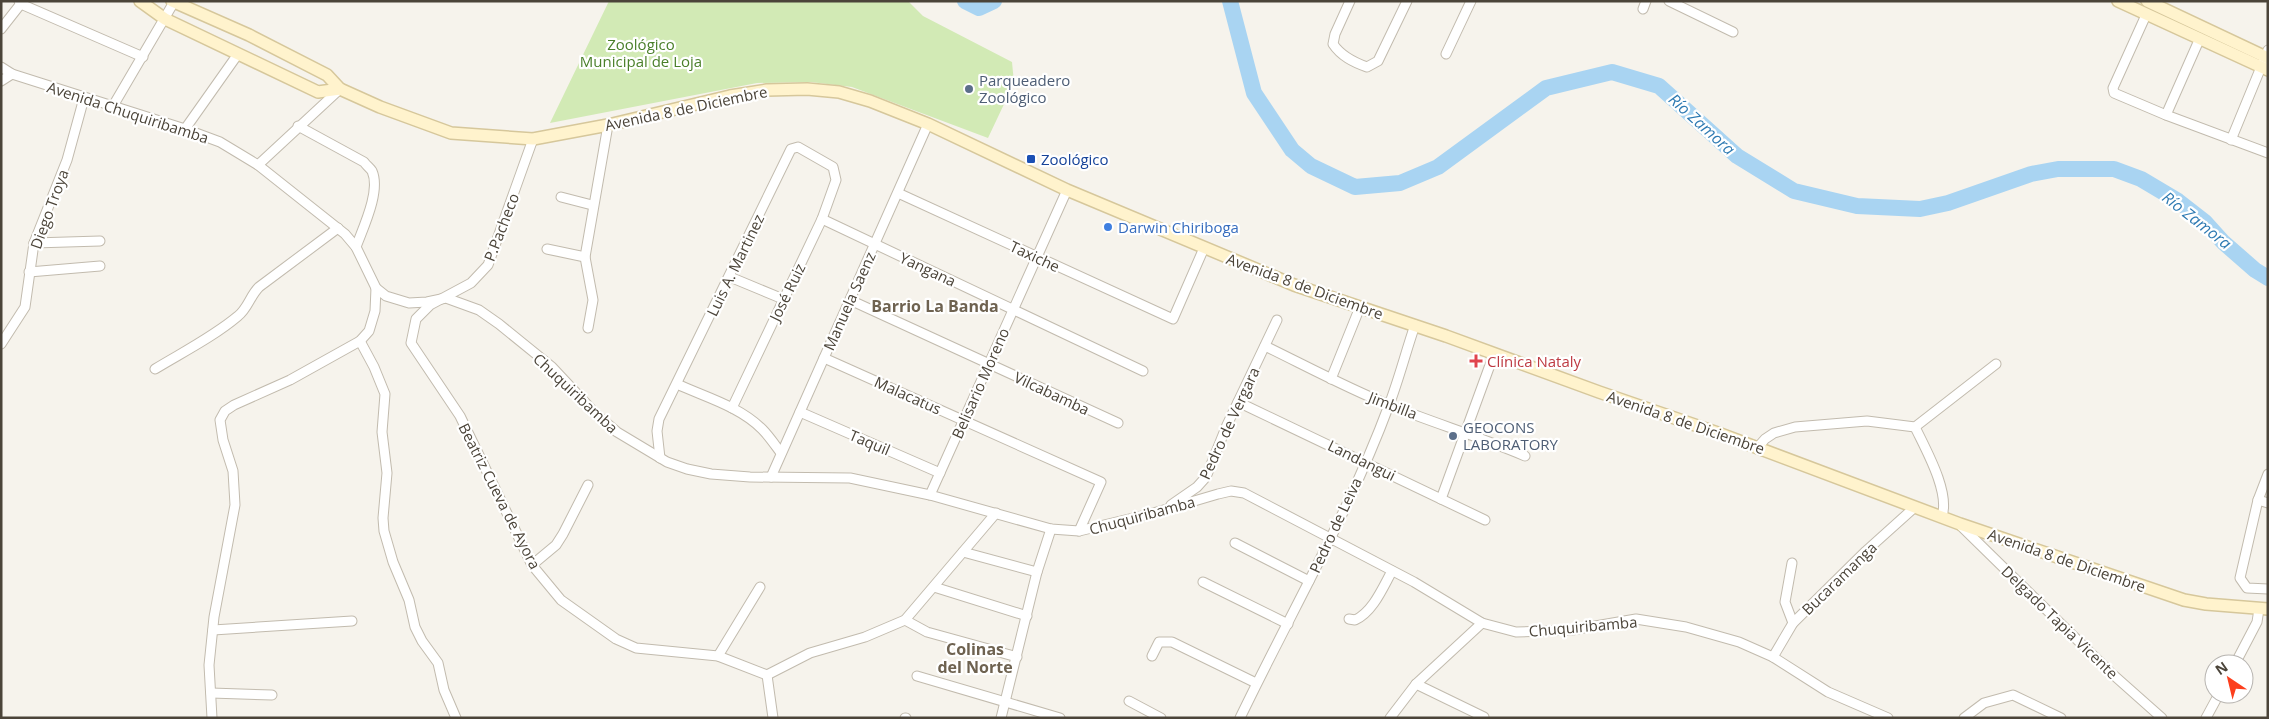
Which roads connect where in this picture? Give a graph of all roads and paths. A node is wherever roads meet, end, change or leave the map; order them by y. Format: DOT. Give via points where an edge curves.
graph roads {
  1 [pos="140,1"];
  2 [pos="1350,1"];
  3 [pos="1407,1"];
  4 [pos="1471,1"];
  5 [pos="1669,1"];
  6 [pos="2118,1"];
  7 [pos="21,2"];
  8 [pos="173,2"];
  9 [pos="2151,2"];
  10 [pos="2146,15"];
  11 [pos="165,19"];
  12 [pos="1,29"];
  13 [pos="1733,32"];
  14 [pos="2200,38"];
  15 [pos="238,54"];
  16 [pos="1446,54"];
  17 [pos="143,57"];
  18 [pos="2266,60"];
  19 [pos="1,67"];
  20 [pos="12,74"];
  21 [pos="1,81"];
  22 [pos="340,89"];
  23 [pos="84,98"];
  24 [pos="113,106"];
  25 [pos="2166,115"];
  26 [pos="928,124"];
  27 [pos="608,125"];
  28 [pos="298,126"];
  29 [pos="185,129"];
  30 [pos="533,138"];
  31 [pos="2231,140"];
  32 [pos="2268,154"];
  33 [pos="258,165"];
  34 [pos="836,173"];
  35 [pos="1067,190"];
  36 [pos="898,193"];
  37 [pos="561,197"];
  38 [pos="592,205"];
  39 [pos="822,219"];
  40 [pos="338,228"];
  41 [pos="100,241"];
  42 [pos="34,243"];
  43 [pos="875,244"];
  44 [pos="356,246"];
  45 [pos="1204,248"];
  46 [pos="547,249"];
  47 [pos="1037,256"];
  48 [pos="585,257"];
  49 [pos="100,266"];
  50 [pos="29,272"];
  51 [pos="730,277"];
  52 [pos="376,288"];
  53 [pos="446,298"];
  54 [pos="783,300"];
  55 [pos="850,300"];
  56 [pos="1360,307"];
  57 [pos="1013,310"];
  58 [pos="1278,320"];
  59 [pos="1415,325"];
  60 [pos="588,328"];
  61 [pos="360,341"];
  62 [pos="1,344"];
  63 [pos="1265,346"];
  64 [pos="1494,354"];
  65 [pos="824,358"];
  66 [pos="989,363"];
  67 [pos="1996,364"];
  68 [pos="155,369"];
  69 [pos="1143,370"];
  70 [pos="1331,379"];
  71 [pos="677,384"];
  72 [pos="1238,402"];
  73 [pos="1389,405"];
  74 [pos="732,408"];
  75 [pos="800,412"];
  76 [pos="963,420"];
  77 [pos="1118,423"];
  78 [pos="1915,427"];
  79 [pos="1467,432"];
  80 [pos="1758,447"];
  81 [pos="782,453"];
  82 [pos="1525,456"];
  83 [pos="660,458"];
  84 [pos="1365,462"];
  85 [pos="940,473"];
  86 [pos="2268,474"];
  87 [pos="771,477"];
  88 [pos="588,485"];
  89 [pos="930,495"];
  90 [pos="1441,498"];
  91 [pos="2258,500"];
  92 [pos="2268,503"];
  93 [pos="1915,507"];
  94 [pos="1162,510"];
  95 [pos="996,513"];
  96 [pos="1942,516"];
  97 [pos="1484,520"];
  98 [pos="1960,524"];
  99 [pos="1051,529"];
  100 [pos="1079,531"];
  101 [pos="1330,539"];
  102 [pos="1236,543"];
  103 [pos="963,552"];
  104 [pos="1792,563"];
  105 [pos="532,565"];
  106 [pos="1392,571"];
  107 [pos="1038,572"];
  108 [pos="1309,581"];
  109 [pos="1203,582"];
  110 [pos="760,587"];
  111 [pos="934,587"];
  112 [pos="2268,589"];
  113 [pos="2263,609"];
  114 [pos="1027,616"];
  115 [pos="1349,619"];
  116 [pos="905,620"];
  117 [pos="352,621"];
  118 [pos="1482,623"];
  119 [pos="1288,624"];
  120 [pos="1793,624"];
  121 [pos="213,630"];
  122 [pos="2240,654"];
  123 [pos="718,656"];
  124 [pos="1152,656"];
  125 [pos="1017,657"];
  126 [pos="1773,657"];
  127 [pos="767,675"];
  128 [pos="917,676"];
  129 [pos="1256,683"];
  130 [pos="1416,684"];
  131 [pos="211,693"];
  132 [pos="272,694"];
  133 [pos="1006,701"];
  134 [pos="1129,701"];
  135 [pos="2214,704"];
  136 [pos="2057,717"];
  137 [pos="212,718"];
  138 [pos="456,718"];
  139 [pos="772,718"];
  140 [pos="1001,718"];
  141 [pos="1060,718"];
  142 [pos="1161,718"];
  143 [pos="1240,718"];
  144 [pos="1390,718"];
  145 [pos="1484,718"];
  146 [pos="1888,718"];
  147 [pos="1964,718"];
  148 [pos="2162,718"];
  149 [pos="2206,718"];
  1 -- 11 [label="main road, Avenida 8 de Diciembre"];
  2 -- 3 [label="street" via="1333,44 1342,54 1366,67 1378,61"];
  4 -- 16 [label="street"];
  5 -- 13 [label="street"];
  6 -- 10 [label="main road"];
  7 -- 12 [label="street"];
  7 -- 17 [label="street"];
  8 -- 11 [label="street"];
  8 -- 22 [label="main road, Avenida 8 de Diciembre" via="249,35 327,75"];
  9 -- 18 [label="main road"];
  10 -- 14 [label="main road"];
  10 -- 25 [label="street" via="2113,88 2114,93"];
  11 -- 15 [label="main road, Avenida 8 de Diciembre"];
  11 -- 17 [label="street"];
  14 -- 18 [label="main road"];
  14 -- 25 [label="street"];
  15 -- 22 [label="main road, Avenida 8 de Diciembre" via="318,92"];
  15 -- 29 [label="street"];
  17 -- 24 [label="street"];
  18 -- 31 [label="street"];
  19 -- 20 [label="street, Avenida Chuquiribamba"];
  20 -- 21 [label="street"];
  20 -- 23 [label="street, Avenida Chuquiribamba"];
  22 -- 28 [label="street"];
  22 -- 30 [label="main road, Avenida 8 de Diciembre" via="452,133"];
  23 -- 24 [label="street, Avenida Chuquiribamba"];
  23 -- 42 [label="street, Diego Troya" via="67,160"];
  24 -- 29 [label="street, Avenida Chuquiribamba"];
  25 -- 31 [label="street"];
  26 -- 27 [label="main road, Avenida 8 de Diciembre" via="870,101 838,92 807,89 767,90 730,96"];
  26 -- 35 [label="main road, Avenida 8 de Diciembre"];
  26 -- 36 [label="street, Manuela Saenz"];
  27 -- 30 [label="main road, Avenida 8 de Diciembre"];
  27 -- 38 [label="street"];
  28 -- 33 [label="street"];
  28 -- 44 [label="street" via="364,162 372,171 374,192"];
  29 -- 33 [label="street, Avenida Chuquiribamba" via="220,142"];
  30 -- 53 [label="street, P.Pacheco" via="488,265 471,283"];
  31 -- 32 [label="street"];
  33 -- 40 [label="street, Avenida Chuquiribamba"];
  34 -- 39 [label="street, José Ruiz"];
  34 -- 51 [label="street, Luis A. Martinez" via="833,167 798,147 791,150"];
  35 -- 45 [label="main road, Avenida 8 de Diciembre"];
  35 -- 47 [label="street, Belisario Moreno"];
  36 -- 43 [label="street, Manuela Saenz"];
  36 -- 47 [label="street, Taxiche"];
  37 -- 38 [label="street"];
  38 -- 48 [label="street"];
  39 -- 43 [label="street, Yangana"];
  39 -- 54 [label="street, José Ruiz"];
  40 -- 44 [label="street, Avenida Chuquiribamba"];
  40 -- 68 [label="street" via="259,287 239,315"];
  41 -- 42 [label="street"];
  42 -- 50 [label="street, Diego Troya"];
  43 -- 55 [label="street, Manuela Saenz"];
  43 -- 57 [label="street, Yangana"];
  44 -- 52 [label="street, Avenida Chuquiribamba"];
  45 -- 47 [label="street, Taxiche" via="1173,319"];
  45 -- 56 [label="main road, Avenida 8 de Diciembre"];
  46 -- 48 [label="street"];
  47 -- 57 [label="street, Belisario Moreno"];
  48 -- 60 [label="street" via="593,300"];
  49 -- 50 [label="street"];
  50 -- 62 [label="street, Diego Troya" via="25,307"];
  51 -- 54 [label="street"];
  51 -- 71 [label="street, Luis A. Martinez"];
  52 -- 53 [label="street, Chuquiribamba" via="386,296 409,302"];
  52 -- 61 [label="street" via="375,311 369,331"];
  53 -- 83 [label="street, Chuquiribamba" via="478,310 499,324 552,367 617,432"];
  53 -- 105 [label="street, Beatriz Cueva de Ayora" via="430,305 416,319 411,343 460,416"];
  54 -- 74 [label="street, José Ruiz"];
  55 -- 65 [label="street, Manuela Saenz"];
  55 -- 66 [label="street, Vilcabamba"];
  56 -- 59 [label="main road, Avenida 8 de Diciembre"];
  56 -- 70 [label="street"];
  57 -- 66 [label="street, Belisario Moreno"];
  57 -- 69 [label="street, Yangana"];
  58 -- 63 [label="street, Pedro de Vergara"];
  59 -- 64 [label="main road, Avenida 8 de Diciembre"];
  59 -- 73 [label="street, Pedro de Leiva"];
  61 -- 121 [label="street" via="290,380 234,405 220,420 233,471 235,506 217,593"];
  61 -- 138 [label="street" via="385,394 382,432 387,473 384,531 392,562 409,600 414,627 438,663 444,690"];
  63 -- 70 [label="street, Jimbilla"];
  63 -- 72 [label="street, Pedro de Vergara"];
  64 -- 79 [label="street"];
  64 -- 80 [label="main road, Avenida 8 de Diciembre"];
  65 -- 75 [label="street, Manuela Saenz"];
  65 -- 76 [label="street, Malacatus"];
  66 -- 76 [label="street, Belisario Moreno"];
  66 -- 77 [label="street, Vilcabamba"];
  67 -- 78 [label="street"];
  70 -- 73 [label="street, Jimbilla"];
  71 -- 74 [label="street"];
  71 -- 83 [label="street, Luis A. Martinez" via="659,419"];
  72 -- 84 [label="street, Landangui"];
  72 -- 94 [label="street, Pedro de Vergara" via="1206,477 1197,487"];
  73 -- 79 [label="street, Jimbilla"];
  73 -- 84 [label="street, Pedro de Leiva"];
  74 -- 81 [label="street" via="762,429"];
  75 -- 81 [label="street, Manuela Saenz"];
  75 -- 85 [label="street, Taquil"];
  76 -- 85 [label="street, Belisario Moreno"];
  76 -- 100 [label="street, Malacatus" via="1101,482"];
  78 -- 80 [label="street" via="1867,421 1795,427 1774,433"];
  78 -- 96 [label="street" via="1943,493"];
  79 -- 82 [label="street, Jimbilla"];
  79 -- 90 [label="street"];
  80 -- 93 [label="main road, Avenida 8 de Diciembre"];
  81 -- 87 [label="street, Manuela Saenz"];
  83 -- 87 [label="street, Chuquiribamba" via="711,474"];
  84 -- 90 [label="street, Landangui"];
  84 -- 101 [label="street, Pedro de Leiva"];
  85 -- 89 [label="street, Belisario Moreno"];
  86 -- 91 [label="street"];
  87 -- 89 [label="street, Chuquiribamba" via="850,478"];
  88 -- 105 [label="street" via="556,545"];
  89 -- 95 [label="street, Chuquiribamba"];
  90 -- 97 [label="street, Landangui"];
  91 -- 92 [label="street"];
  91 -- 112 [label="street" via="2240,578 2248,588"];
  93 -- 96 [label="main road, Avenida 8 de Diciembre"];
  93 -- 120 [label="street, Bucaramanga"];
  94 -- 100 [label="street, Chuquiribamba"];
  94 -- 101 [label="street, Chuquiribamba" via="1231,491 1244,492"];
  95 -- 99 [label="street, Chuquiribamba"];
  95 -- 103 [label="street"];
  96 -- 98 [label="main road, Avenida 8 de Diciembre"];
  98 -- 113 [label="main road, Avenida 8 de Diciembre" via="2184,600"];
  98 -- 148 [label="street, Delgado Tapia Vicente"];
  99 -- 100 [label="street, Chuquiribamba"];
  99 -- 107 [label="street"];
  101 -- 106 [label="street, Chuquiribamba"];
  101 -- 108 [label="street, Pedro de Leiva"];
  102 -- 108 [label="street"];
  103 -- 107 [label="street"];
  103 -- 111 [label="street"];
  104 -- 120 [label="street" via="1785,602"];
  105 -- 123 [label="street, Beatriz Cueva de Ayora" via="561,600 616,639 636,648"];
  106 -- 115 [label="street" via="1365,612 1355,620"];
  106 -- 118 [label="street, Chuquiribamba"];
  107 -- 114 [label="street"];
  108 -- 119 [label="street, Pedro de Leiva"];
  109 -- 119 [label="street"];
  110 -- 123 [label="street"];
  111 -- 114 [label="street"];
  111 -- 116 [label="street"];
  113 -- 122 [label="street"];
  114 -- 125 [label="street"];
  116 -- 125 [label="street" via="927,632"];
  116 -- 127 [label="street" via="865,637 810,654"];
  117 -- 121 [label="street"];
  118 -- 126 [label="street, Chuquiribamba" via="1516,632 1572,630 1636,619 1686,627 1739,642"];
  118 -- 130 [label="street"];
  119 -- 129 [label="street, Pedro de Leiva"];
  120 -- 126 [label="street, Bucaramanga"];
  121 -- 131 [label="street" via="209,665"];
  123 -- 127 [label="street, Beatriz Cueva de Ayora"];
  124 -- 129 [label="street" via="1159,642 1172,642"];
  125 -- 133 [label="street"];
  126 -- 146 [label="street, Chuquiribamba" via="1828,692"];
  127 -- 139 [label="street"];
  128 -- 133 [label="street"];
  129 -- 143 [label="street, Pedro de Leiva"];
  130 -- 144 [label="street"];
  130 -- 145 [label="street"];
  131 -- 132 [label="street"];
  131 -- 137 [label="street"];
  133 -- 140 [label="street"];
  133 -- 141 [label="street"];
  134 -- 142 [label="street"];
  135 -- 149 [label="street"];
  136 -- 147 [label="street" via="2013,695 1984,703"];
}
